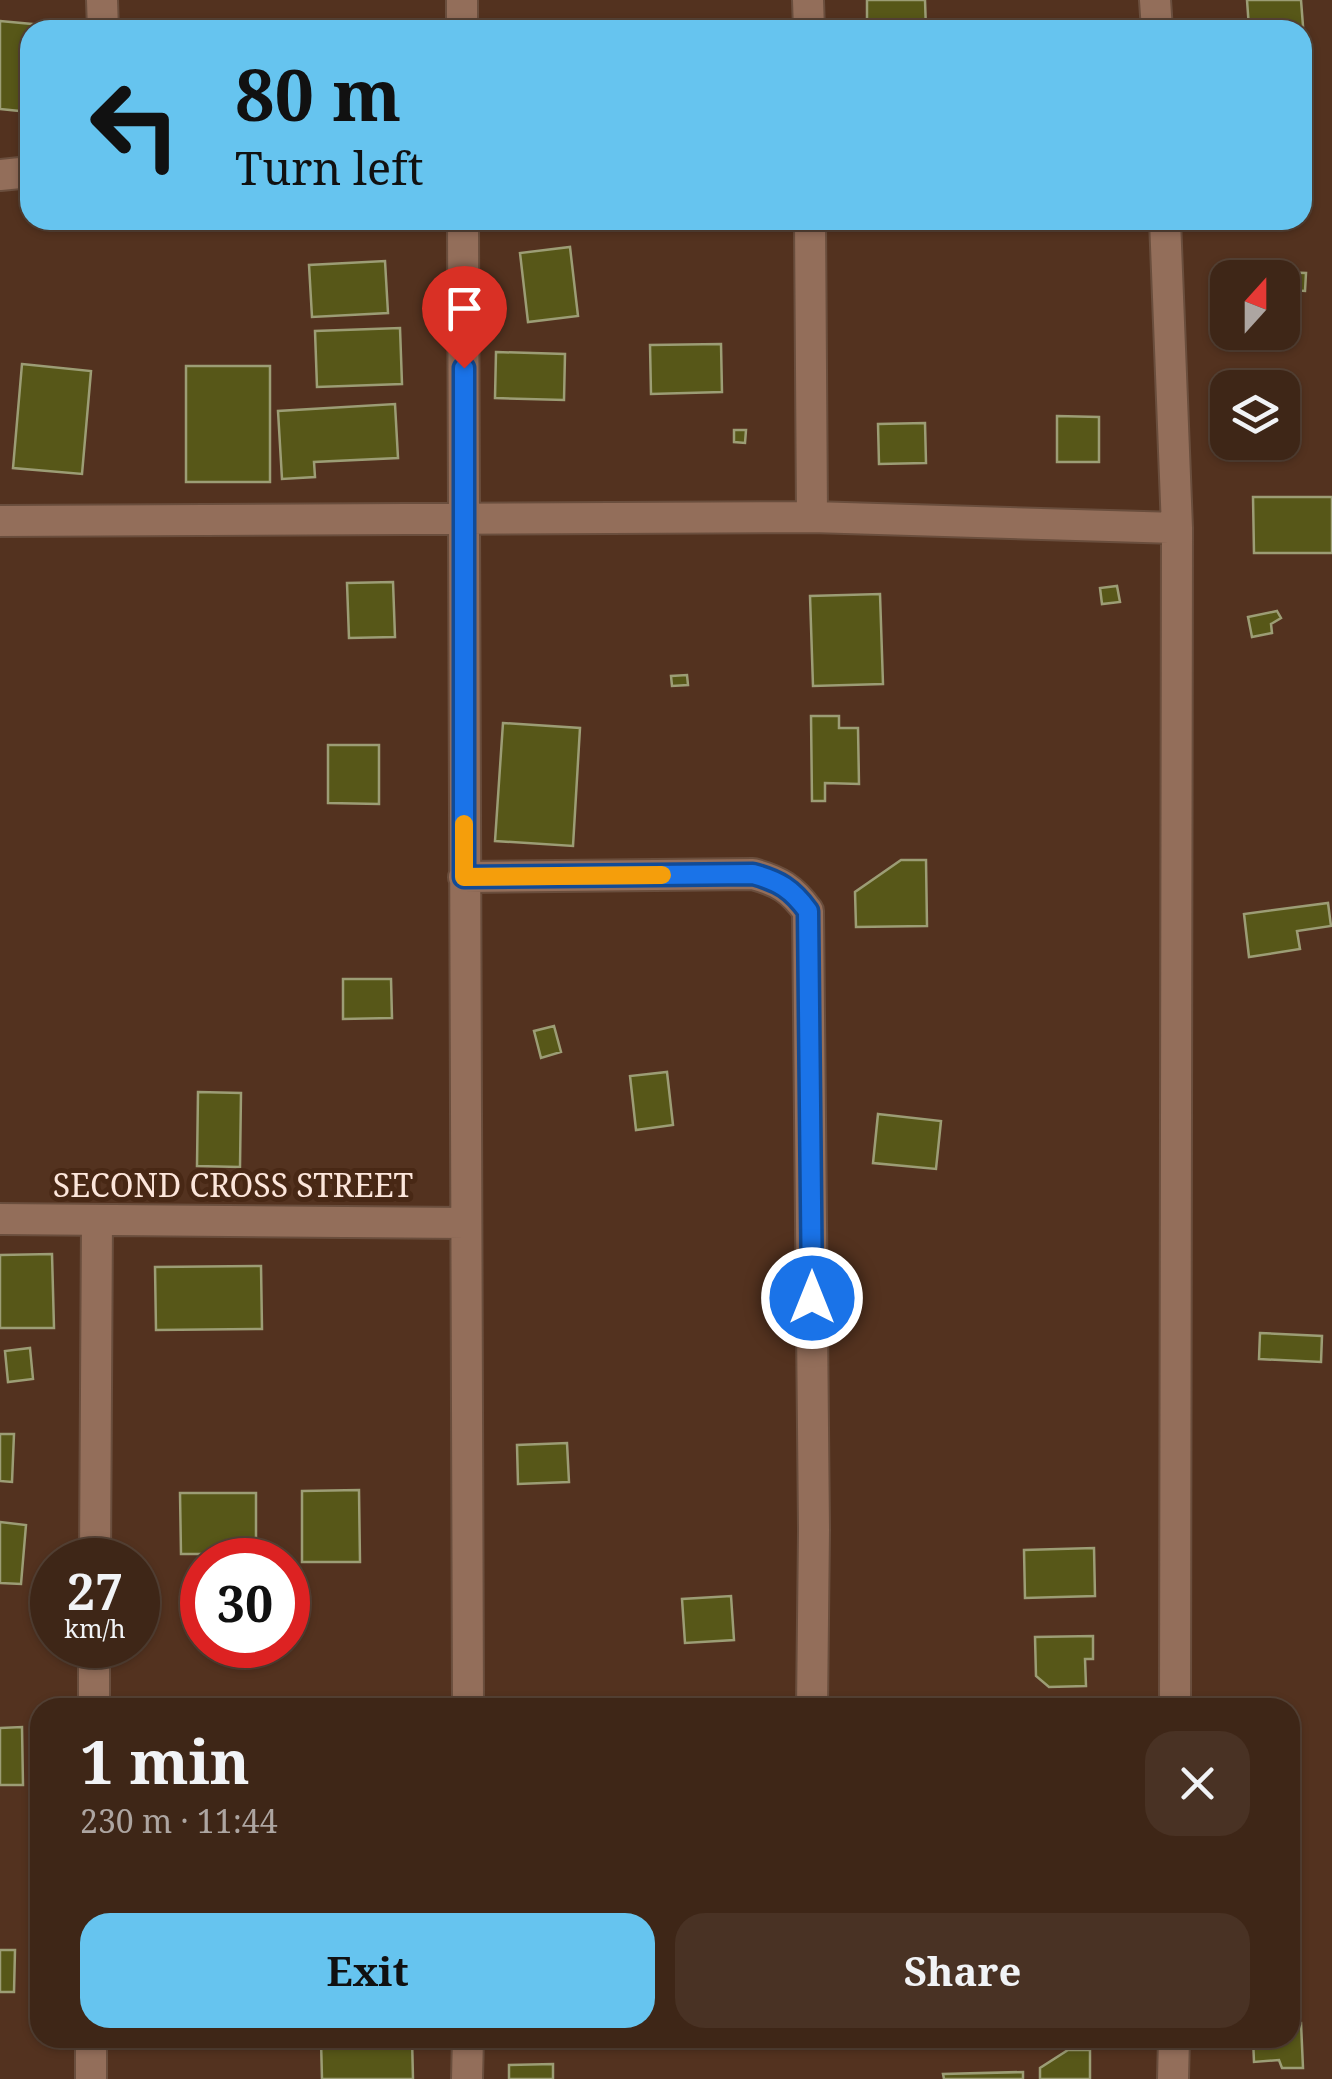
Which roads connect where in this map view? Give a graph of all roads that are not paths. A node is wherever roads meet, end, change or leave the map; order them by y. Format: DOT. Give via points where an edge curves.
graph roads {
  1 [pos="463,230"];
  2 [pos="810,230"];
  3 [pos="1164,230"];
  4 [pos="465,517"];
  5 [pos="812,517"];
  6 [pos="0,521"];
  7 [pos="1178,528"];
  8 [pos="464,877"];
  9 [pos="0,1220"];
  10 [pos="97,1220"];
  11 [pos="465,1222"];
  12 [pos="95,1538"];
  13 [pos="94,1668"];
  14 [pos="94,1698"];
  15 [pos="468,1698"];
  16 [pos="812,1698"];
  17 [pos="1175,1698"];
  18 [pos="92,2048"];
  19 [pos="468,2048"];
  20 [pos="1174,2048"];
  21 [pos="91,2079"];
  22 [pos="467,2079"];
  23 [pos="1174,2079"];
  1 -- 4 [label="street"];
  2 -- 5 [label="street"];
  3 -- 7 [label="street"];
  4 -- 5 [label="street"];
  4 -- 6 [label="street"];
  4 -- 8 [label="street"];
  5 -- 7 [label="street"];
  7 -- 17 [label="street"];
  8 -- 11 [label="street"];
  8 -- 16 [label="street" via="753,874 777,880 808,911"];
  9 -- 10 [label="street, SECOND CROSS STREET"];
  10 -- 11 [label="street, SECOND CROSS STREET"];
  10 -- 12 [label="street"];
  11 -- 15 [label="street"];
  13 -- 14 [label="street"];
  18 -- 21 [label="street"];
  19 -- 22 [label="street"];
  20 -- 23 [label="street"];
}
